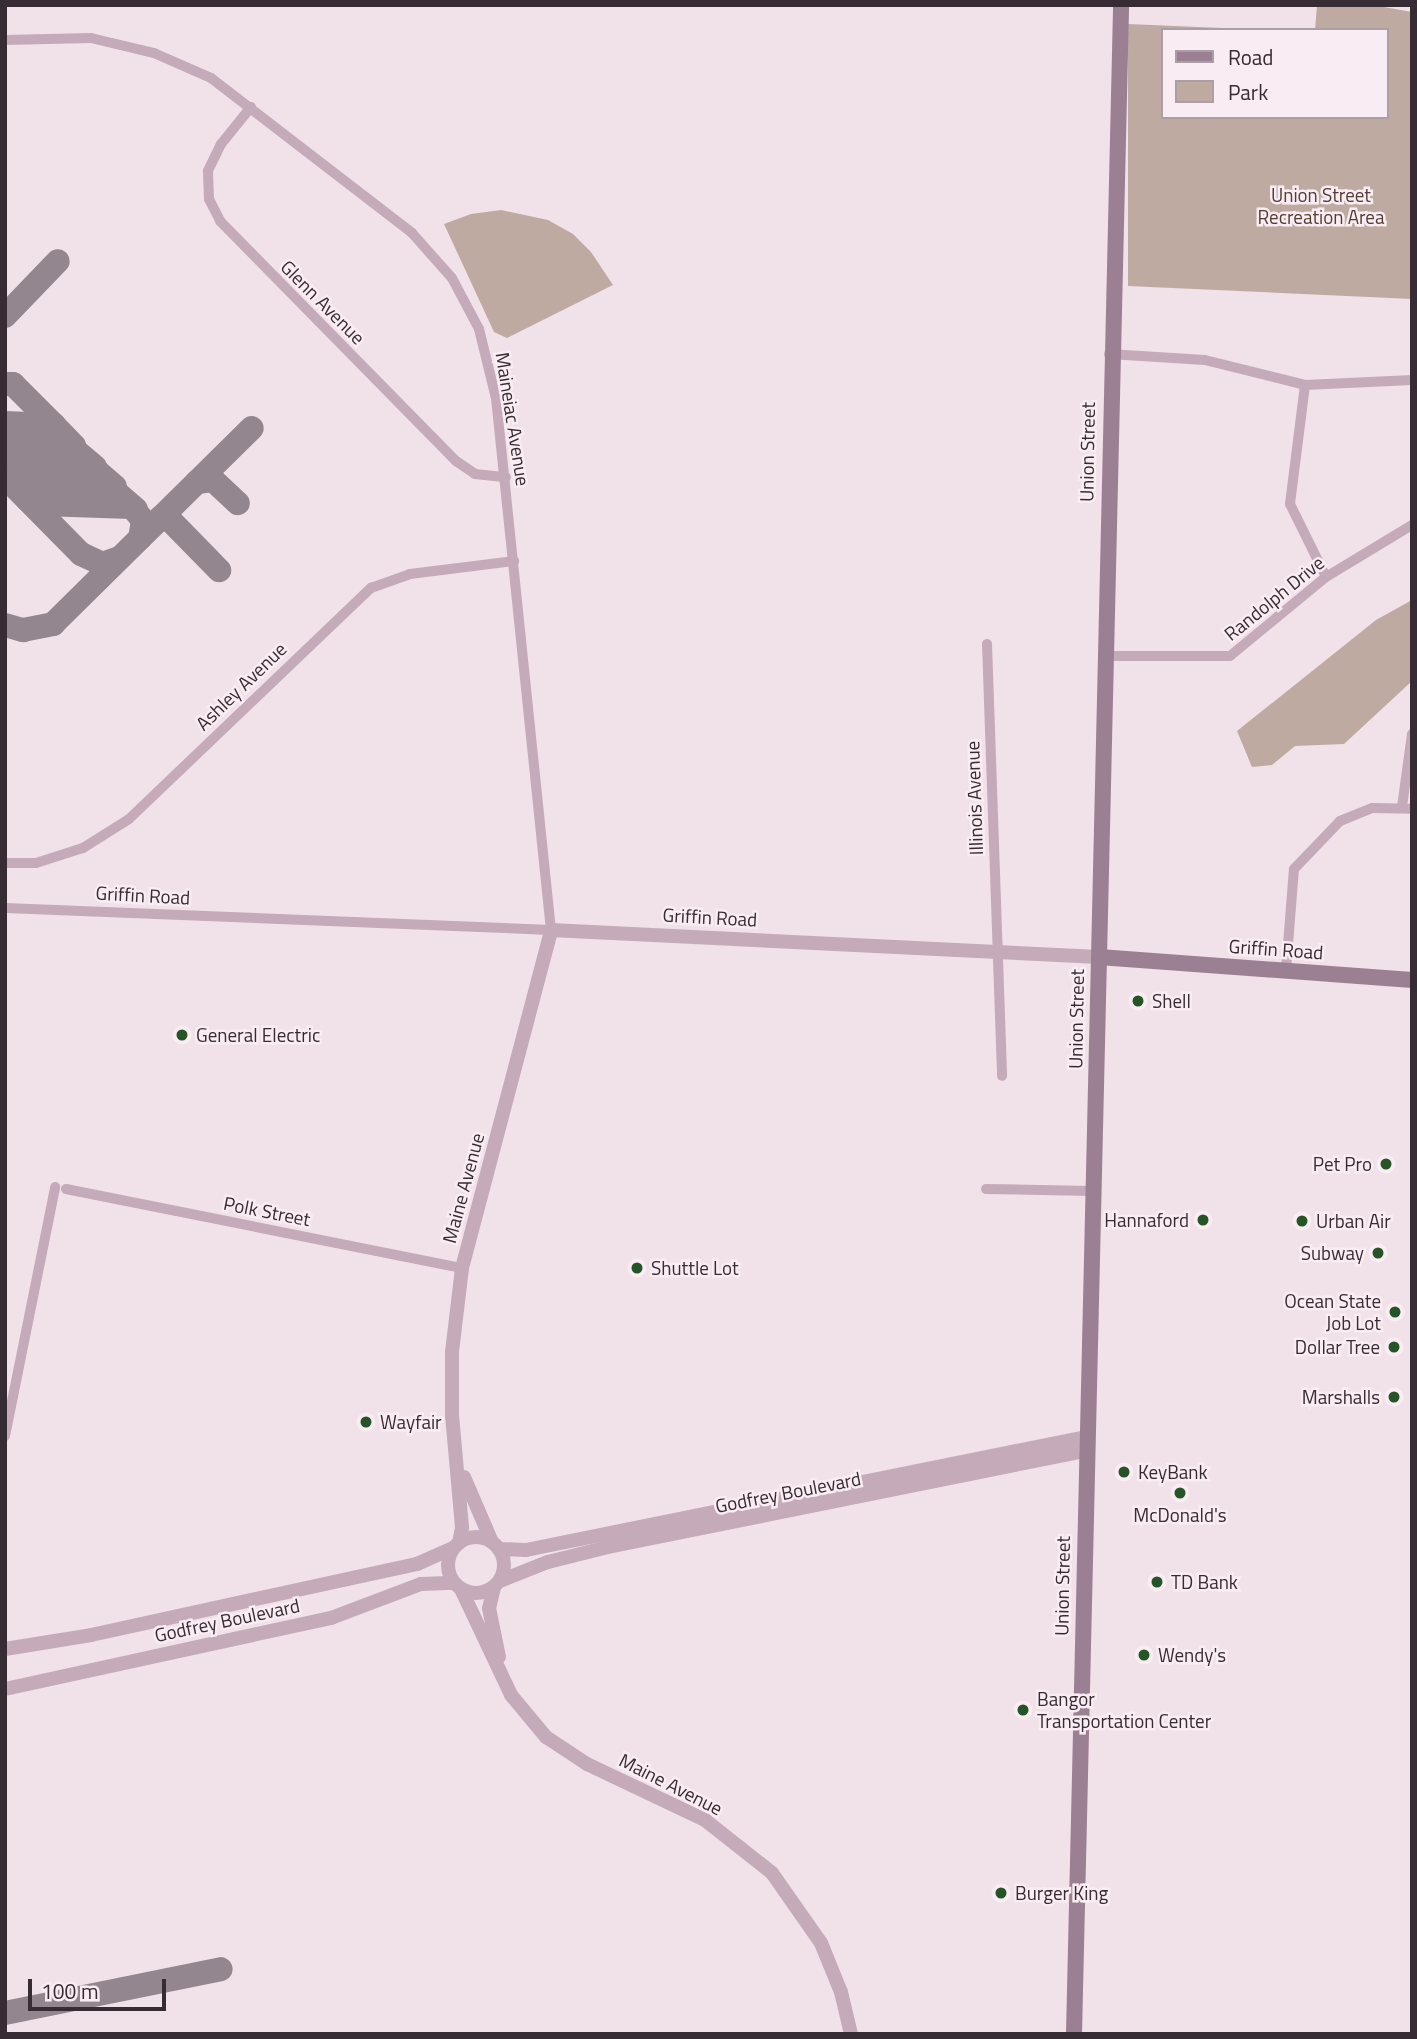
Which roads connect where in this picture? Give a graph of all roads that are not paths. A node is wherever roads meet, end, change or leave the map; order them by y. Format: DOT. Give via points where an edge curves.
graph roads {
  1 [pos="1121,5"];
  2 [pos="5,40"];
  3 [pos="251,107"];
  4 [pos="1109,354"];
  5 [pos="1412,380"];
  6 [pos="1305,385"];
  7 [pos="506,477"];
  8 [pos="1412,526"];
  9 [pos="514,561"];
  10 [pos="1326,576"];
  11 [pos="986,644"];
  12 [pos="1105,656"];
  13 [pos="1412,734"];
  14 [pos="1407,808"];
  15 [pos="5,863"];
  16 [pos="5,908"];
  17 [pos="551,930"];
  18 [pos="996,951"];
  19 [pos="1099,957"];
  20 [pos="1286,970"];
  21 [pos="1412,980"];
  22 [pos="1002,1076"];
  23 [pos="986,1189"];
  24 [pos="1092,1191"];
  25 [pos="462,1268"];
  26 [pos="5,1436"];
  27 [pos="1086,1444"];
  28 [pos="456,1460"];
  29 [pos="456,1545"];
  30 [pos="496,1546"];
  31 [pos="497,1584"];
  32 [pos="458,1586"];
  33 [pos="5,1649"];
  34 [pos="5,1689"];
  35 [pos="511,1695"];
  36 [pos="851,2034"];
  37 [pos="1074,2034"];
  1 -- 4 [label="main road, Union Street"];
  2 -- 3 [label="street, Maineiac Avenue" via="61,37 121,44 181,64"];
  3 -- 7 [label="street, Maineiac Avenue" via="412,233 453,278 479,329 496,398"];
  3 -- 7 [label="street, Glenn Avenue" via="221,144 208,171 209,199 220,221 456,461 475,474"];
  4 -- 6 [label="street" via="1205,359"];
  4 -- 12 [label="main road, Union Street"];
  5 -- 6 [label="street"];
  6 -- 10 [label="street" via="1290,503"];
  7 -- 9 [label="street, Maineiac Avenue"];
  8 -- 10 [label="street, Randolph Drive"];
  9 -- 15 [label="street, Ashley Avenue" via="410,574 371,588 118,827 83,849 36,863"];
  9 -- 17 [label="street, Maineiac Avenue"];
  10 -- 12 [label="street, Randolph Drive" via="1230,656"];
  11 -- 18 [label="street, Illinois Avenue"];
  12 -- 19 [label="main road, Union Street"];
  13 -- 14 [label="street"];
  14 -- 20 [label="street" via="1373,808 1340,821 1294,869"];
  16 -- 17 [label="street, Griffin Road"];
  17 -- 18 [label="street, Griffin Road"];
  17 -- 25 [label="street, Maine Avenue"];
  18 -- 19 [label="street, Griffin Road"];
  18 -- 22 [label="street, Illinois Avenue"];
  19 -- 20 [label="main road, Griffin Road"];
  19 -- 24 [label="main road, Union Street"];
  20 -- 21 [label="main road, Griffin Road"];
  23 -- 24 [label="street"];
  24 -- 27 [label="main road, Union Street"];
  25 -- 26 [label="street, Polk Street" via="60,1188"];
  25 -- 28 [label="street, Maine Avenue" via="452,1352"];
  27 -- 30 [label="street, Godfrey Boulevard" via="526,1550"];
  27 -- 31 [label="street, Godfrey Boulevard" via="608,1546 548,1562"];
  27 -- 37 [label="main road, Union Street"];
  28 -- 29 [label="street, Maine Avenue" via="462,1527"];
  28 -- 30 [label="street, Maine Avenue"];
  29 -- 30 [label="street" via="474,1537"];
  29 -- 32 [label="street" via="448,1570"];
  29 -- 33 [label="street, Godfrey Boulevard" via="417,1564 91,1635"];
  30 -- 31 [label="street" via="504,1565"];
  31 -- 32 [label="street" via="478,1593"];
  31 -- 35 [label="street, Maine Avenue" via="489,1597 491,1626"];
  32 -- 34 [label="street, Godfrey Boulevard" via="421,1584 331,1618"];
  32 -- 35 [label="street, Maine Avenue"];
  35 -- 36 [label="street, Maine Avenue" via="530,1723 566,1751 705,1820 772,1873 821,1943 841,1992"];
}
